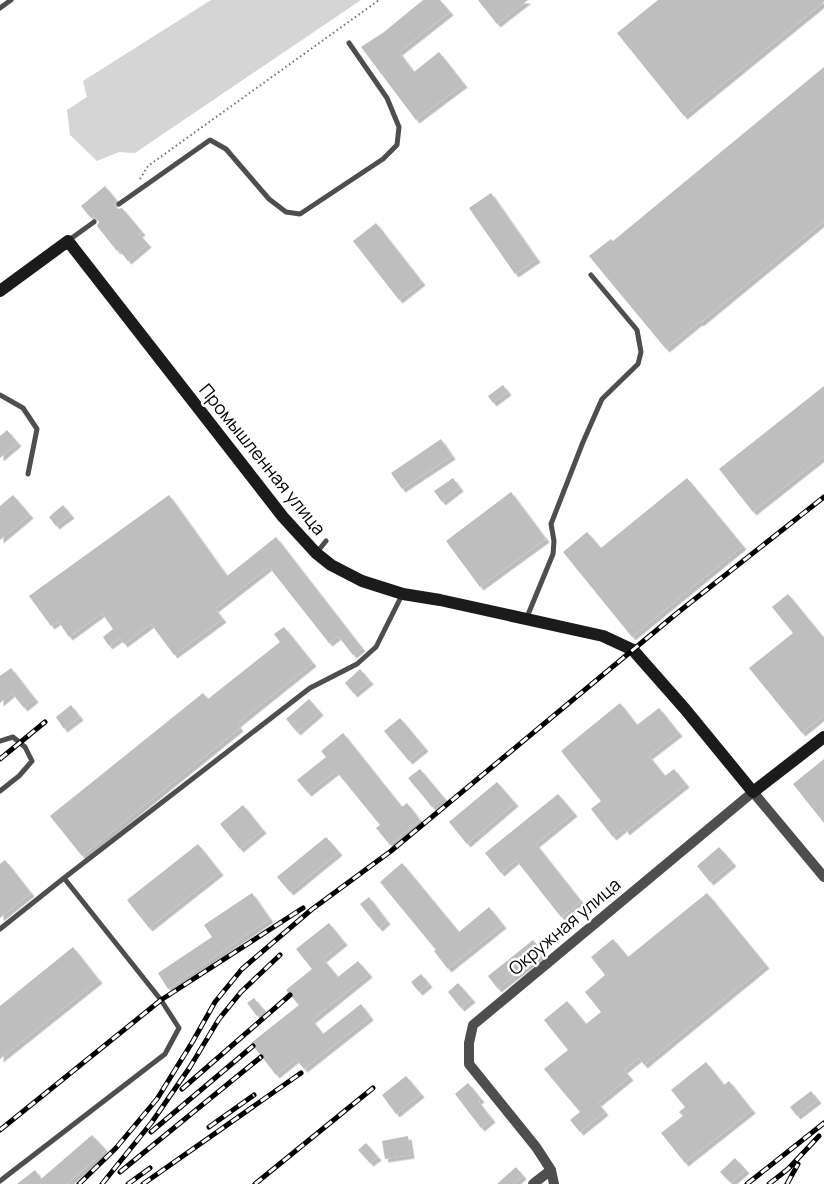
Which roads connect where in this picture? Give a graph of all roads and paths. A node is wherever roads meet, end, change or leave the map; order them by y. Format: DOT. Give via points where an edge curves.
graph roads {
  1 [pos="11,0"];
  2 [pos="379,0"];
  3 [pos="0,8"];
  4 [pos="349,43"];
  5 [pos="137,183"];
  6 [pos="119,204"];
  7 [pos="94,222"];
  8 [pos="68,241"];
  9 [pos="591,275"];
  10 [pos="0,291"];
  11 [pos="0,395"];
  12 [pos="28,474"];
  13 [pos="326,541"];
  14 [pos="316,553"];
  15 [pos="403,594"];
  16 [pos="526,619"];
  17 [pos="824,737"];
  18 [pos="0,741"];
  19 [pos="0,791"];
  20 [pos="753,792"];
  21 [pos="824,877"];
  22 [pos="64,878"];
  23 [pos="0,929"];
  24 [pos="551,1170"];
  25 [pos="0,1181"];
  26 [pos="533,1184"];
  27 [pos="554,1184"];
  1 -- 3 [label="lane"];
  2 -- 5 [label="path" via="148,166"];
  4 -- 6 [label="lane" via="387,98 399,127 397,145 383,159 300,214 286,212 269,199 226,149 210,140"];
  7 -- 8 [label="lane"];
  8 -- 10 [label="street"];
  8 -- 14 [label="street, Промышленная улица" via="284,518"];
  9 -- 16 [label="lane" via="637,330 641,352 638,364 602,399 583,442 551,524 553,554"];
  11 -- 12 [label="lane" via="23,408 37,429"];
  13 -- 14 [label="lane"];
  14 -- 15 [label="street, Промышленная улица" via="362,582"];
  15 -- 16 [label="street, Промышленная улица"];
  15 -- 22 [label="lane" via="376,647 357,664 310,688"];
  16 -- 20 [label="street, Промышленная улица" via="603,636 633,650"];
  17 -- 20 [label="street, Окружная улица"];
  18 -- 19 [label="lane" via="13,737 25,747 32,761"];
  20 -- 21 [label="street"];
  20 -- 24 [label="street, Окружная улица" via="473,1024 470,1064"];
  22 -- 23 [label="lane"];
  22 -- 25 [label="lane" via="161,1000 179,1029 165,1054"];
  24 -- 26 [label="street"];
  24 -- 27 [label="street, Окружная улица"];
}
